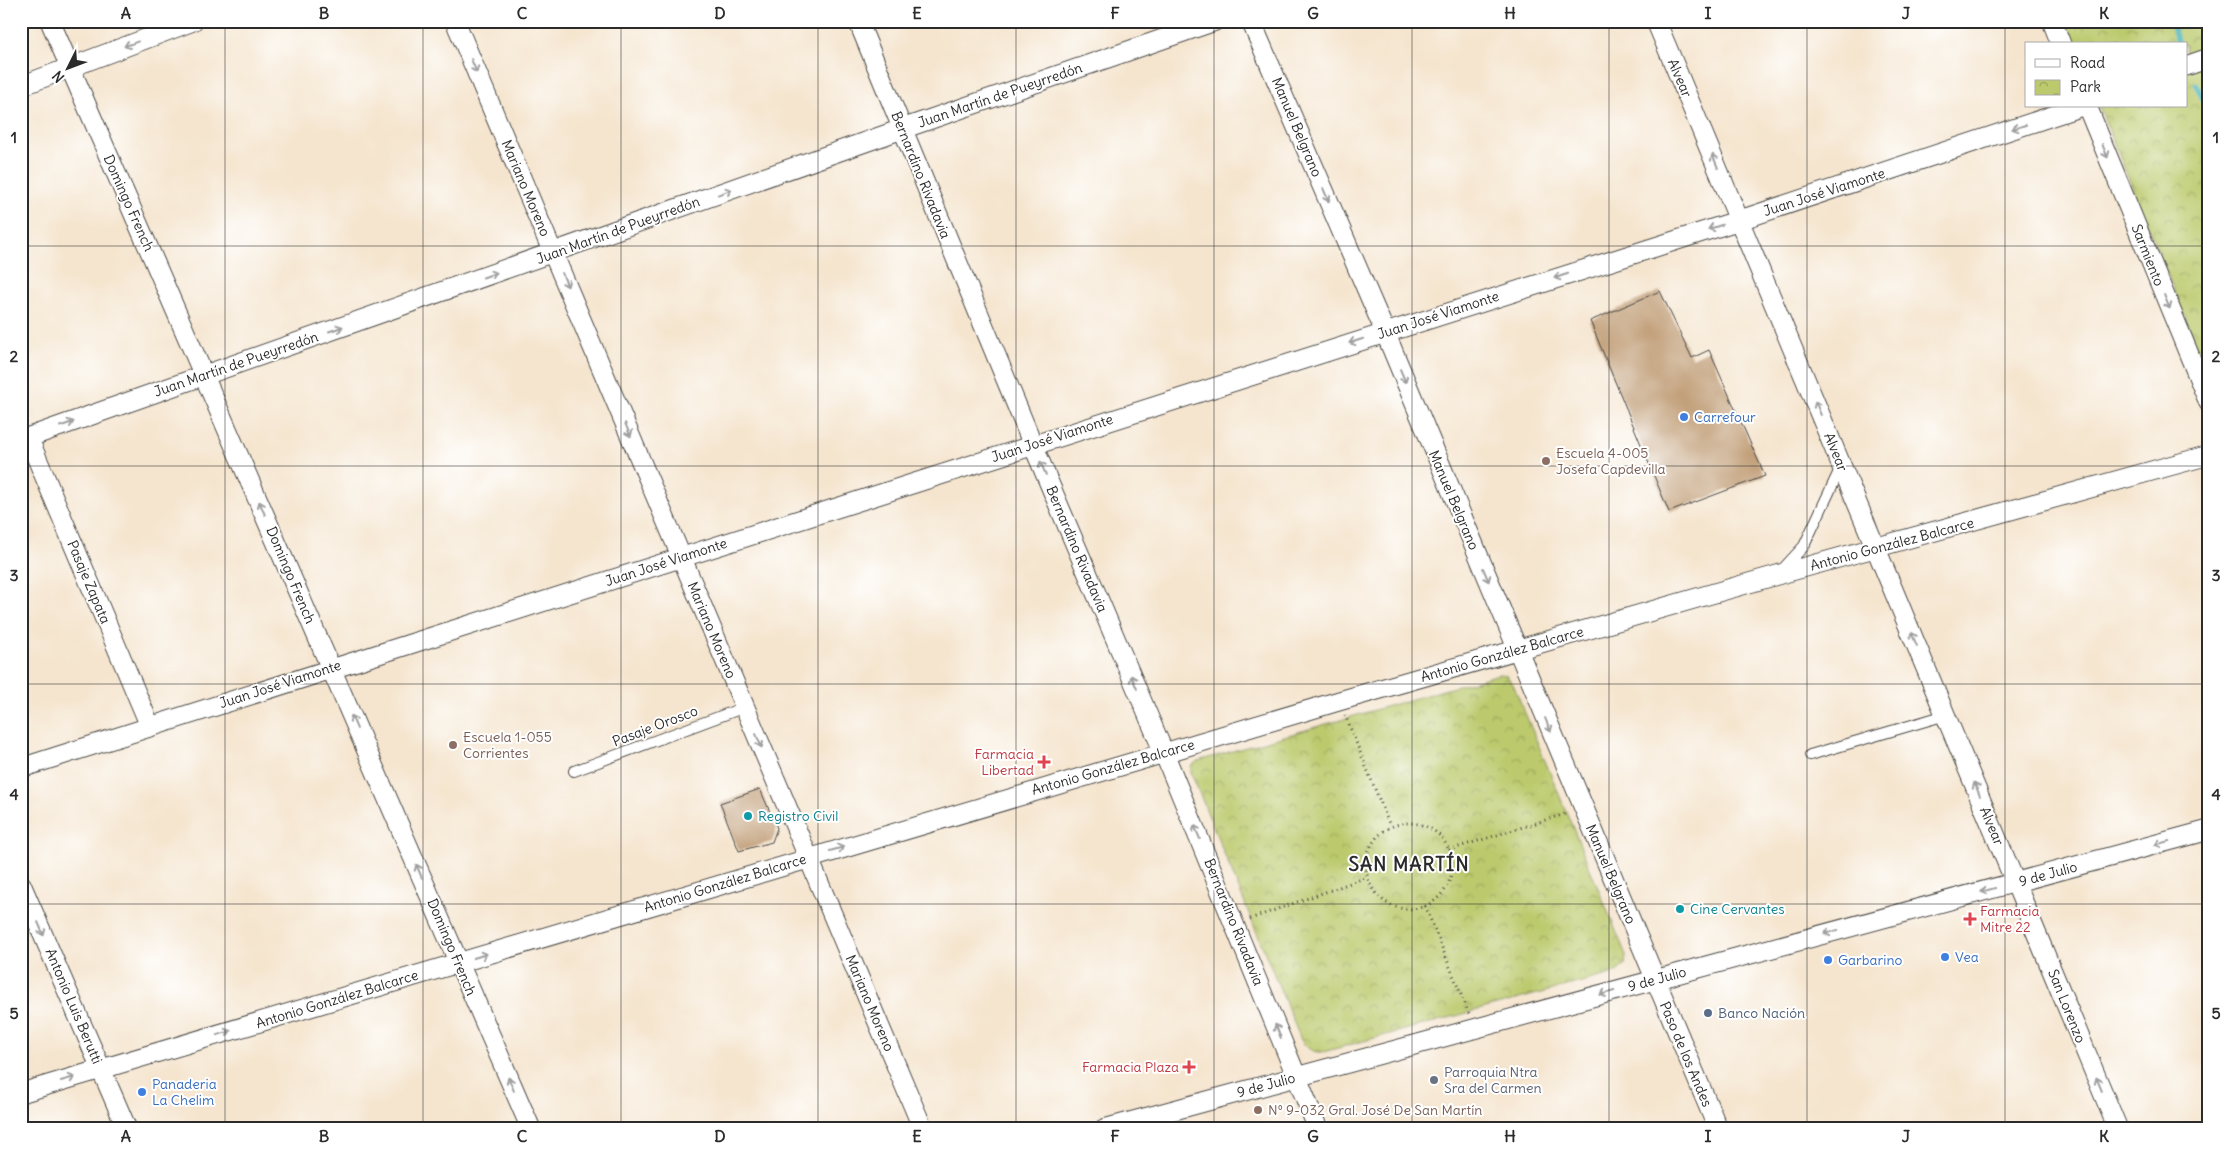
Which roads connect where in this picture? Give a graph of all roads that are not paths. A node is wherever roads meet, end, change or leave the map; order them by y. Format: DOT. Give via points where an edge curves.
graph roads {
  1 [pos="50,21"];
  2 [pos="193,21"];
  3 [pos="455,21"];
  4 [pos="858,21"];
  5 [pos="1216,21"];
  6 [pos="1251,21"];
  7 [pos="1656,21"];
  8 [pos="2052,21"];
  9 [pos="2060,42"];
  10 [pos="2209,58"];
  11 [pos="2188,65"];
  12 [pos="70,67"];
  13 [pos="21,86"];
  14 [pos="2076,108"];
  15 [pos="2088,108"];
  16 [pos="902,129"];
  17 [pos="1740,220"];
  18 [pos="553,253"];
  19 [pos="1385,332"];
  20 [pos="204,375"];
  21 [pos="2209,404"];
  22 [pos="25,439"];
  23 [pos="1033,445"];
  24 [pos="2209,455"];
  25 [pos="1842,466"];
  26 [pos="1876,549"];
  27 [pos="681,557"];
  28 [pos="1778,575"];
  29 [pos="1517,650"];
  30 [pos="331,668"];
  31 [pos="745,707"];
  32 [pos="1946,715"];
  33 [pos="150,726"];
  34 [pos="1164,752"];
  35 [pos="1810,755"];
  36 [pos="21,768"];
  37 [pos="574,771"];
  38 [pos="2209,830"];
  39 [pos="808,858"];
  40 [pos="2016,882"];
  41 [pos="21,884"];
  42 [pos="458,962"];
  43 [pos="1655,980"];
  44 [pos="101,1070"];
  45 [pos="1296,1076"];
  46 [pos="21,1093"];
  47 [pos="127,1129"];
  48 [pos="531,1129"];
  49 [pos="923,1129"];
  50 [pos="1104,1129"];
  51 [pos="1318,1129"];
  52 [pos="1718,1129"];
  53 [pos="2118,1129"];
  1 -- 12 [label="street, Domingo French"];
  2 -- 12 [label="street, one-way"];
  3 -- 18 [label="street, Mariano Moreno, one-way"];
  4 -- 16 [label="street, Bernardino Rivadavia"];
  5 -- 16 [label="street, Juan Martín de Pueyrredón"];
  6 -- 19 [label="street, Manuel Belgrano, one-way"];
  17 -- 7 [label="street, Alvear, one-way"];
  8 -- 9 [label="street"];
  10 -- 11 [label="street"];
  12 -- 13 [label="street"];
  12 -- 20 [label="street, Domingo French"];
  14 -- 17 [label="street, Juan José Viamonte, one-way"];
  15 -- 21 [label="street, Sarmiento, one-way"];
  18 -- 16 [label="street, Juan Martín de Pueyrredón, one-way"];
  16 -- 23 [label="street, Bernardino Rivadavia"];
  17 -- 19 [label="street, Juan José Viamonte, one-way"];
  25 -- 17 [label="street, Alvear, one-way"];
  20 -- 18 [label="street, Juan Martín de Pueyrredón, one-way"];
  18 -- 27 [label="street, Mariano Moreno, one-way"];
  19 -- 23 [label="street, Juan José Viamonte, one-way"];
  19 -- 29 [label="street, Manuel Belgrano, one-way"];
  22 -- 20 [label="street, Juan Martín de Pueyrredón, one-way"];
  30 -- 20 [label="street, Domingo French, one-way"];
  22 -- 33 [label="street, Pasaje Zapata"];
  23 -- 27 [label="street, Juan José Viamonte"];
  34 -- 23 [label="street, Bernardino Rivadavia, one-way"];
  24 -- 26 [label="street, Antonio González Balcarce"];
  25 -- 26 [label="street, Alvear"];
  25 -- 28 [label="lane" via="1804,546"];
  26 -- 28 [label="street, Antonio González Balcarce"];
  32 -- 26 [label="street, Alvear, one-way"];
  27 -- 30 [label="street, Juan José Viamonte"];
  27 -- 31 [label="street, Mariano Moreno"];
  28 -- 29 [label="street, Antonio González Balcarce"];
  29 -- 34 [label="street, Antonio González Balcarce"];
  29 -- 43 [label="street, Manuel Belgrano, one-way"];
  30 -- 33 [label="street, Juan José Viamonte"];
  42 -- 30 [label="street, Domingo French, one-way"];
  31 -- 37 [label="lane, Pasaje Orosco"];
  31 -- 39 [label="street, Mariano Moreno, one-way"];
  32 -- 35 [label="lane"];
  40 -- 32 [label="street, Alvear, one-way"];
  33 -- 36 [label="street, Juan José Viamonte"];
  39 -- 34 [label="street, Antonio González Balcarce, one-way"];
  45 -- 34 [label="street, Bernardino Rivadavia, one-way"];
  38 -- 40 [label="street, 9 de Julio, one-way"];
  42 -- 39 [label="street, Antonio González Balcarce, one-way"];
  39 -- 49 [label="street, Mariano Moreno"];
  40 -- 43 [label="street, 9 de Julio, one-way"];
  53 -- 40 [label="street, San Lorenzo, one-way"];
  41 -- 44 [label="street, Antonio Luis Berutti, one-way"];
  44 -- 42 [label="street, Antonio González Balcarce, one-way"];
  48 -- 42 [label="street, Domingo French, one-way"];
  43 -- 45 [label="street, 9 de Julio, one-way"];
  43 -- 52 [label="street, Paso de los Andes"];
  46 -- 44 [label="street, Antonio González Balcarce, one-way"];
  44 -- 47 [label="street, Antonio Luis Berutti"];
  45 -- 50 [label="street, 9 de Julio"];
  45 -- 51 [label="street, Bernardino Rivadavia"];
}
